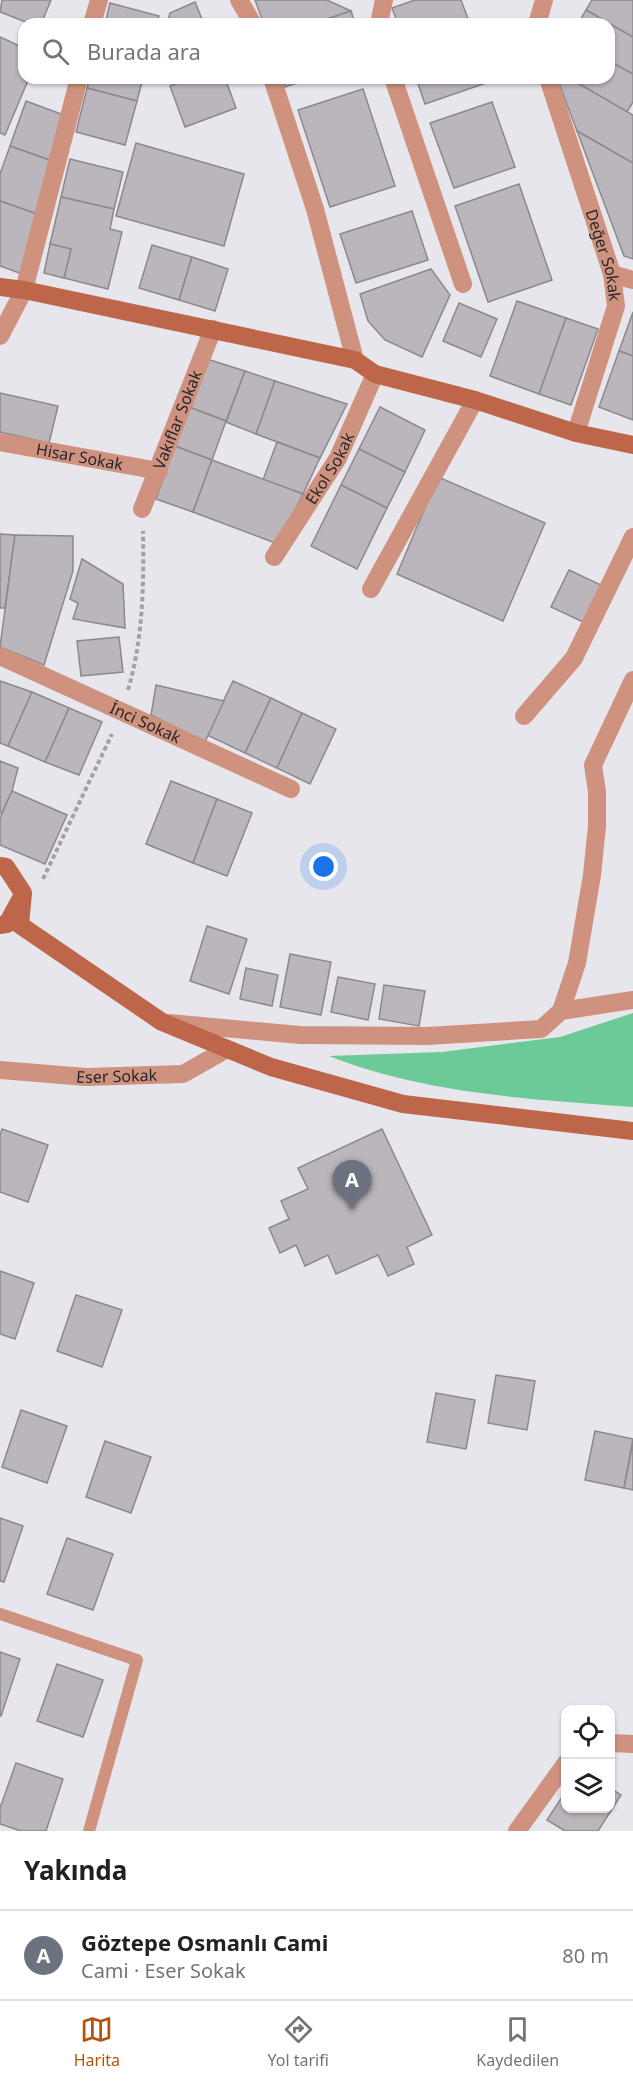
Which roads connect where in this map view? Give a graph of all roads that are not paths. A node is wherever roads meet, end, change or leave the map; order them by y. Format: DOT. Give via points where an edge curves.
graph roads {
  1 [pos="99,0"];
  2 [pos="239,0"];
  3 [pos="384,0"];
  4 [pos="544,0"];
  5 [pos="94,18"];
  6 [pos="250,18"];
  7 [pos="380,18"];
  8 [pos="539,18"];
  9 [pos="77,84"];
  10 [pos="274,84"];
  11 [pos="395,84"];
  12 [pos="550,84"];
  13 [pos="612,274"];
  14 [pos="633,280"];
  15 [pos="463,284"];
  16 [pos="0,287"];
  17 [pos="24,290"];
  18 [pos="213,329"];
  19 [pos="0,336"];
  20 [pos="355,360"];
  21 [pos="375,374"];
  22 [pos="474,400"];
  23 [pos="576,434"];
  24 [pos="0,442"];
  25 [pos="633,445"];
  26 [pos="159,471"];
  27 [pos="142,510"];
  28 [pos="632,540"];
  29 [pos="274,557"];
  30 [pos="371,589"];
  31 [pos="0,656"];
  32 [pos="633,680"];
  33 [pos="524,716"];
  34 [pos="291,789"];
  35 [pos="0,866"];
  36 [pos="23,893"];
  37 [pos="0,925"];
  38 [pos="633,1000"];
  39 [pos="561,1011"];
  40 [pos="162,1022"];
  41 [pos="227,1049"];
  42 [pos="0,1070"];
  43 [pos="633,1131"];
  44 [pos="0,1614"];
  45 [pos="615,1743"];
  46 [pos="633,1744"];
  47 [pos="561,1770"];
  48 [pos="89,1831"];
  49 [pos="517,1831"];
  1 -- 5 [label="street"];
  2 -- 6 [label="street"];
  3 -- 7 [label="street"];
  4 -- 8 [label="street"];
  9 -- 17 [label="street"];
  10 -- 20 [label="street" via="315,209"];
  11 -- 15 [label="street"];
  12 -- 13 [label="street, Değer Sokak"];
  13 -- 14 [label="street"];
  13 -- 23 [label="street, Değer Sokak" via="616,306"];
  16 -- 17 [label="street"];
  17 -- 18 [label="street"];
  17 -- 19 [label="street"];
  18 -- 20 [label="street"];
  18 -- 26 [label="street, Vakıflar Sokak"];
  20 -- 21 [label="street"];
  21 -- 22 [label="street"];
  21 -- 29 [label="street, Ekol Sokak" via="338,458"];
  22 -- 23 [label="street"];
  22 -- 30 [label="street"];
  23 -- 25 [label="street"];
  24 -- 26 [label="street, Hisar Sokak"];
  26 -- 27 [label="street, Vakıflar Sokak"];
  28 -- 33 [label="street" via="574,658"];
  31 -- 34 [label="street, İnci Sokak"];
  32 -- 39 [label="street" via="593,765 597,826 592,875 577,963"];
  35 -- 36 [label="street" via="6,867"];
  36 -- 37 [label="street" via="7,924"];
  36 -- 40 [label="street" via="20,925"];
  38 -- 39 [label="street"];
  39 -- 40 [label="street" via="541,1029 428,1036 300,1035"];
  40 -- 41 [label="street"];
  41 -- 42 [label="street, Eser Sokak" via="183,1074 86,1077"];
  41 -- 43 [label="street" via="272,1067 403,1104"];
  44 -- 48 [label="lane" via="137,1660"];
  45 -- 46 [label="street"];
  47 -- 49 [label="street"];
}
